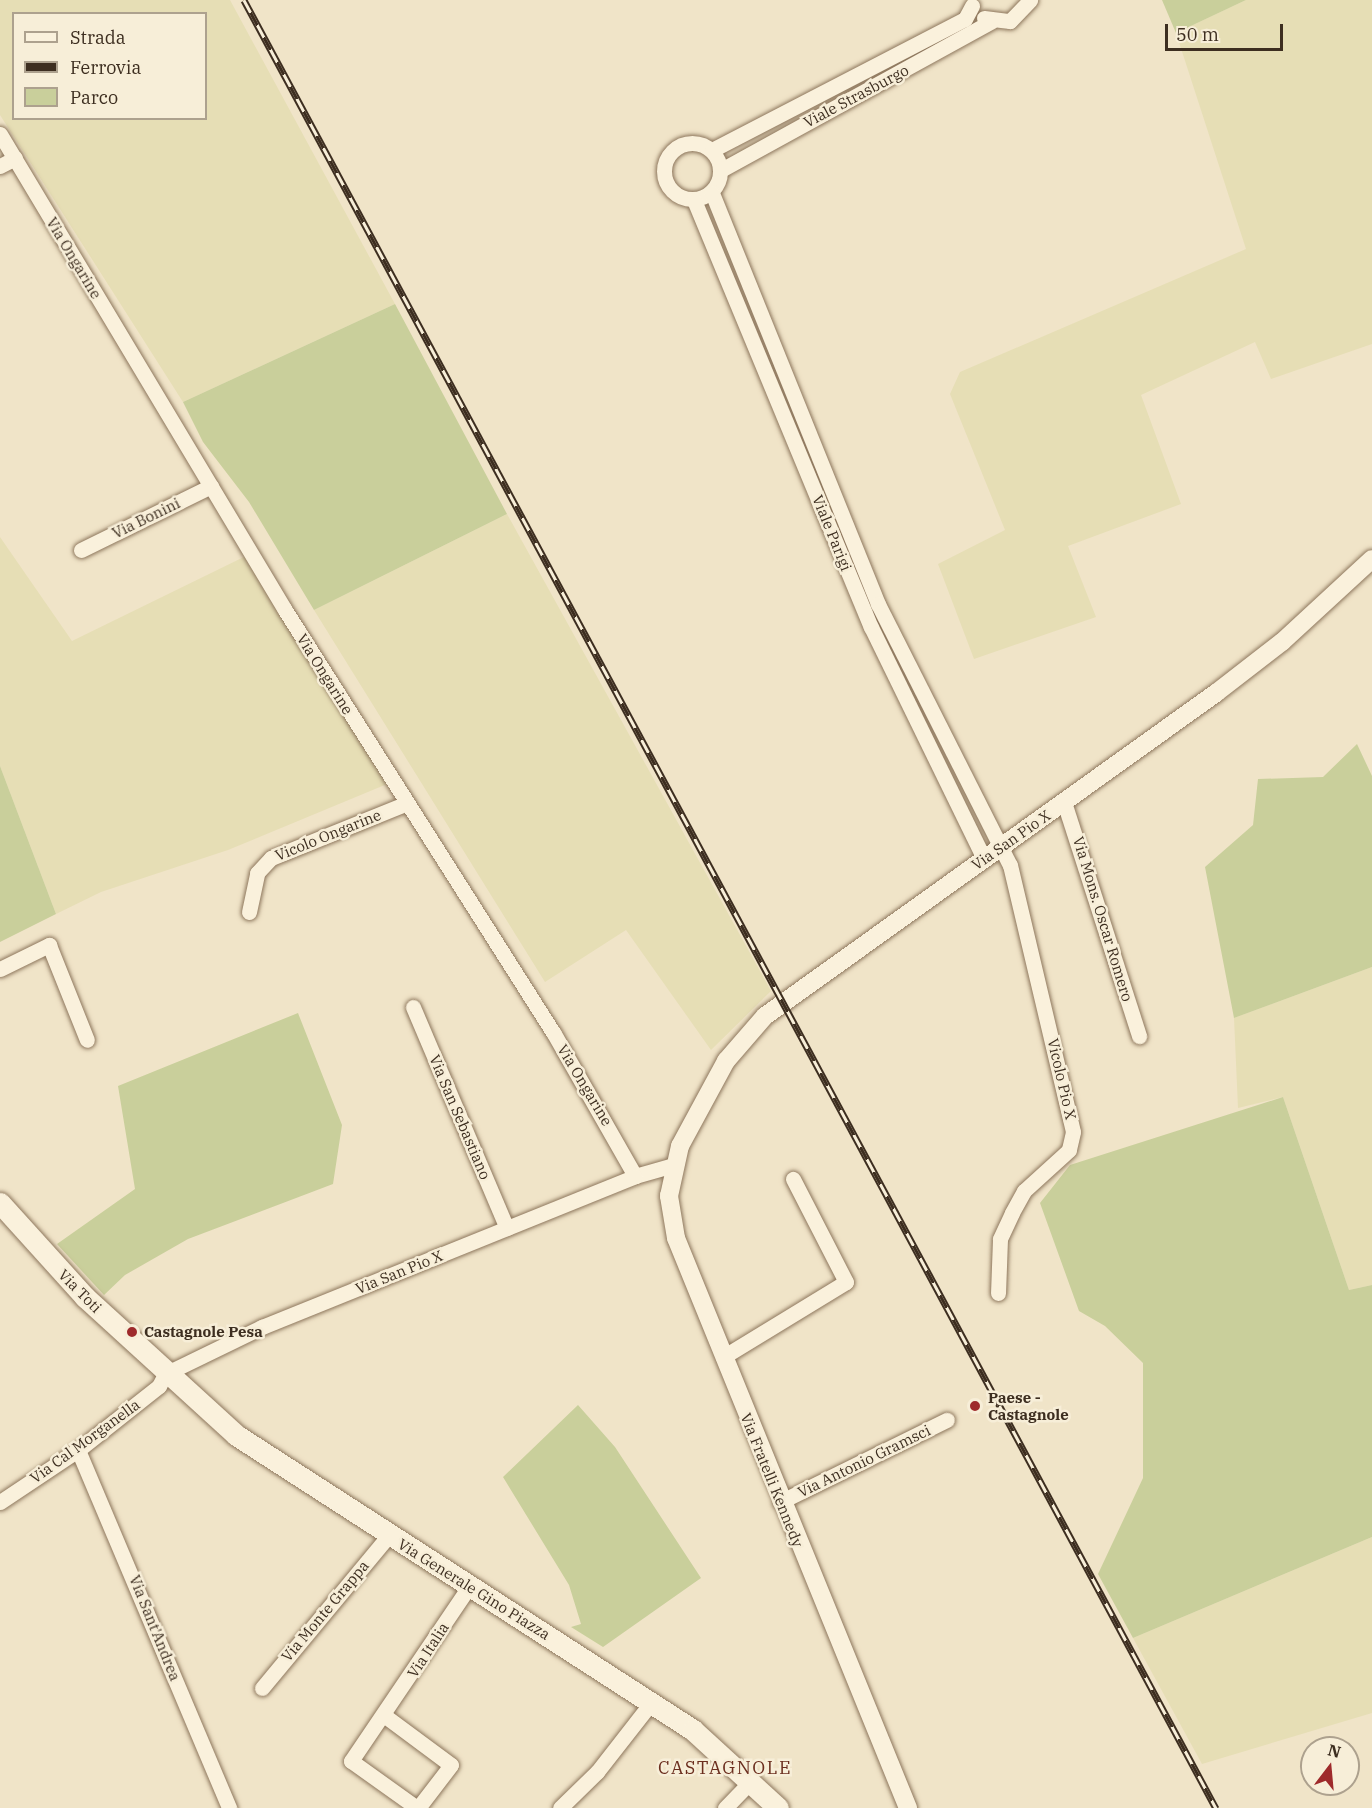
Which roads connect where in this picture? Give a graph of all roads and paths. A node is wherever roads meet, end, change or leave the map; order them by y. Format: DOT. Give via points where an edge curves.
graph roads {
  1 [pos="1030,0"];
  2 [pos="971,3"];
  3 [pos="992,21"];
  4 [pos="0,134"];
  5 [pos="712,150"];
  6 [pos="15,158"];
  7 [pos="0,166"];
  8 [pos="721,170"];
  9 [pos="712,193"];
  10 [pos="694,200"];
  11 [pos="211,486"];
  12 [pos="81,550"];
  13 [pos="1372,559"];
  14 [pos="1064,802"];
  15 [pos="407,803"];
  16 [pos="1004,845"];
  17 [pos="984,859"];
  18 [pos="249,912"];
  19 [pos="0,969"];
  20 [pos="413,1007"];
  21 [pos="1139,1036"];
  22 [pos="87,1040"];
  23 [pos="680,1146"];
  24 [pos="674,1165"];
  25 [pos="635,1176"];
  26 [pos="792,1179"];
  27 [pos="0,1203"];
  28 [pos="507,1228"];
  29 [pos="998,1293"];
  30 [pos="723,1357"];
  31 [pos="165,1374"];
  32 [pos="948,1420"];
  33 [pos="78,1450"];
  34 [pos="0,1502"];
  35 [pos="780,1502"];
  36 [pos="389,1536"];
  37 [pos="471,1584"];
  38 [pos="262,1688"];
  39 [pos="651,1703"];
  40 [pos="385,1716"];
  41 [pos="750,1782"];
  42 [pos="229,1808"];
  43 [pos="417,1808"];
  44 [pos="560,1808"];
  45 [pos="725,1808"];
  46 [pos="778,1808"];
  47 [pos="908,1808"];
  1 -- 3 [label="street, Viale Strasburgo" via="1018,17"];
  2 -- 3 [label="street, Viale Strasburgo"];
  2 -- 5 [label="street, Viale Strasburgo" via="965,19"];
  3 -- 8 [label="street, Viale Strasburgo"];
  4 -- 6 [label="street, Via Ongarine"];
  5 -- 8 [label="street"];
  5 -- 10 [label="street" via="690,143 667,157 667,184 678,196"];
  6 -- 7 [label="street"];
  6 -- 11 [label="street, Via Ongarine"];
  8 -- 9 [label="street"];
  9 -- 10 [label="street"];
  9 -- 16 [label="street, Viale Parigi" via="879,604"];
  10 -- 17 [label="street, Viale Parigi" via="871,627"];
  11 -- 12 [label="street, Via Bonini"];
  11 -- 15 [label="street, Via Ongarine"];
  13 -- 14 [label="street, Via San Pio X" via="1267,654"];
  14 -- 16 [label="street, Via San Pio X"];
  14 -- 21 [label="street, Via Mons. Oscar Romero"];
  15 -- 18 [label="street, Vicolo Ongarine" via="271,858 257,873"];
  15 -- 25 [label="street, Via Ongarine" via="559,1042"];
  16 -- 17 [label="street, Via San Pio X"];
  16 -- 29 [label="street, Vicolo Pio X" via="1073,1132 1069,1150 1024,1191 1012,1213 1000,1239"];
  17 -- 23 [label="street, Via San Pio X" via="765,1016 726,1061"];
  19 -- 22 [label="street" via="49,945"];
  20 -- 28 [label="street, Via San Sebastiano"];
  23 -- 24 [label="street, Via Fratelli Kennedy"];
  24 -- 25 [label="street"];
  24 -- 30 [label="street, Via Fratelli Kennedy" via="669,1196 676,1238"];
  25 -- 28 [label="street, Via San Pio X"];
  26 -- 30 [label="street" via="846,1282"];
  27 -- 31 [label="main road, Via Toti" via="85,1297"];
  28 -- 31 [label="street, Via San Pio X" via="262,1328"];
  30 -- 35 [label="street, Via Fratelli Kennedy"];
  31 -- 33 [label="street, Via Cal Morganella" via="159,1386"];
  31 -- 36 [label="main road, Via Generale Gino Piazza" via="276,1465"];
  32 -- 35 [label="street, Via Antonio Gramsci"];
  33 -- 34 [label="street, Via Cal Morganella"];
  33 -- 42 [label="street, Via Sant'Andrea"];
  35 -- 47 [label="street, Via Fratelli Kennedy"];
  36 -- 37 [label="main road, Via Generale Gino Piazza"];
  36 -- 38 [label="street, Via Monte Grappa"];
  37 -- 39 [label="main road, Via Generale Gino Piazza"];
  37 -- 40 [label="street, Via Italia"];
  39 -- 41 [label="main road, Via Generale Gino Piazza" via="693,1730"];
  39 -- 44 [label="street" via="597,1772"];
  40 -- 43 [label="street, Via Italia" via="451,1765"];
  40 -- 43 [label="street, Via Italia" via="351,1761"];
  41 -- 45 [label="street"];
  41 -- 46 [label="main road, Via Generale Gino Piazza"];
}
